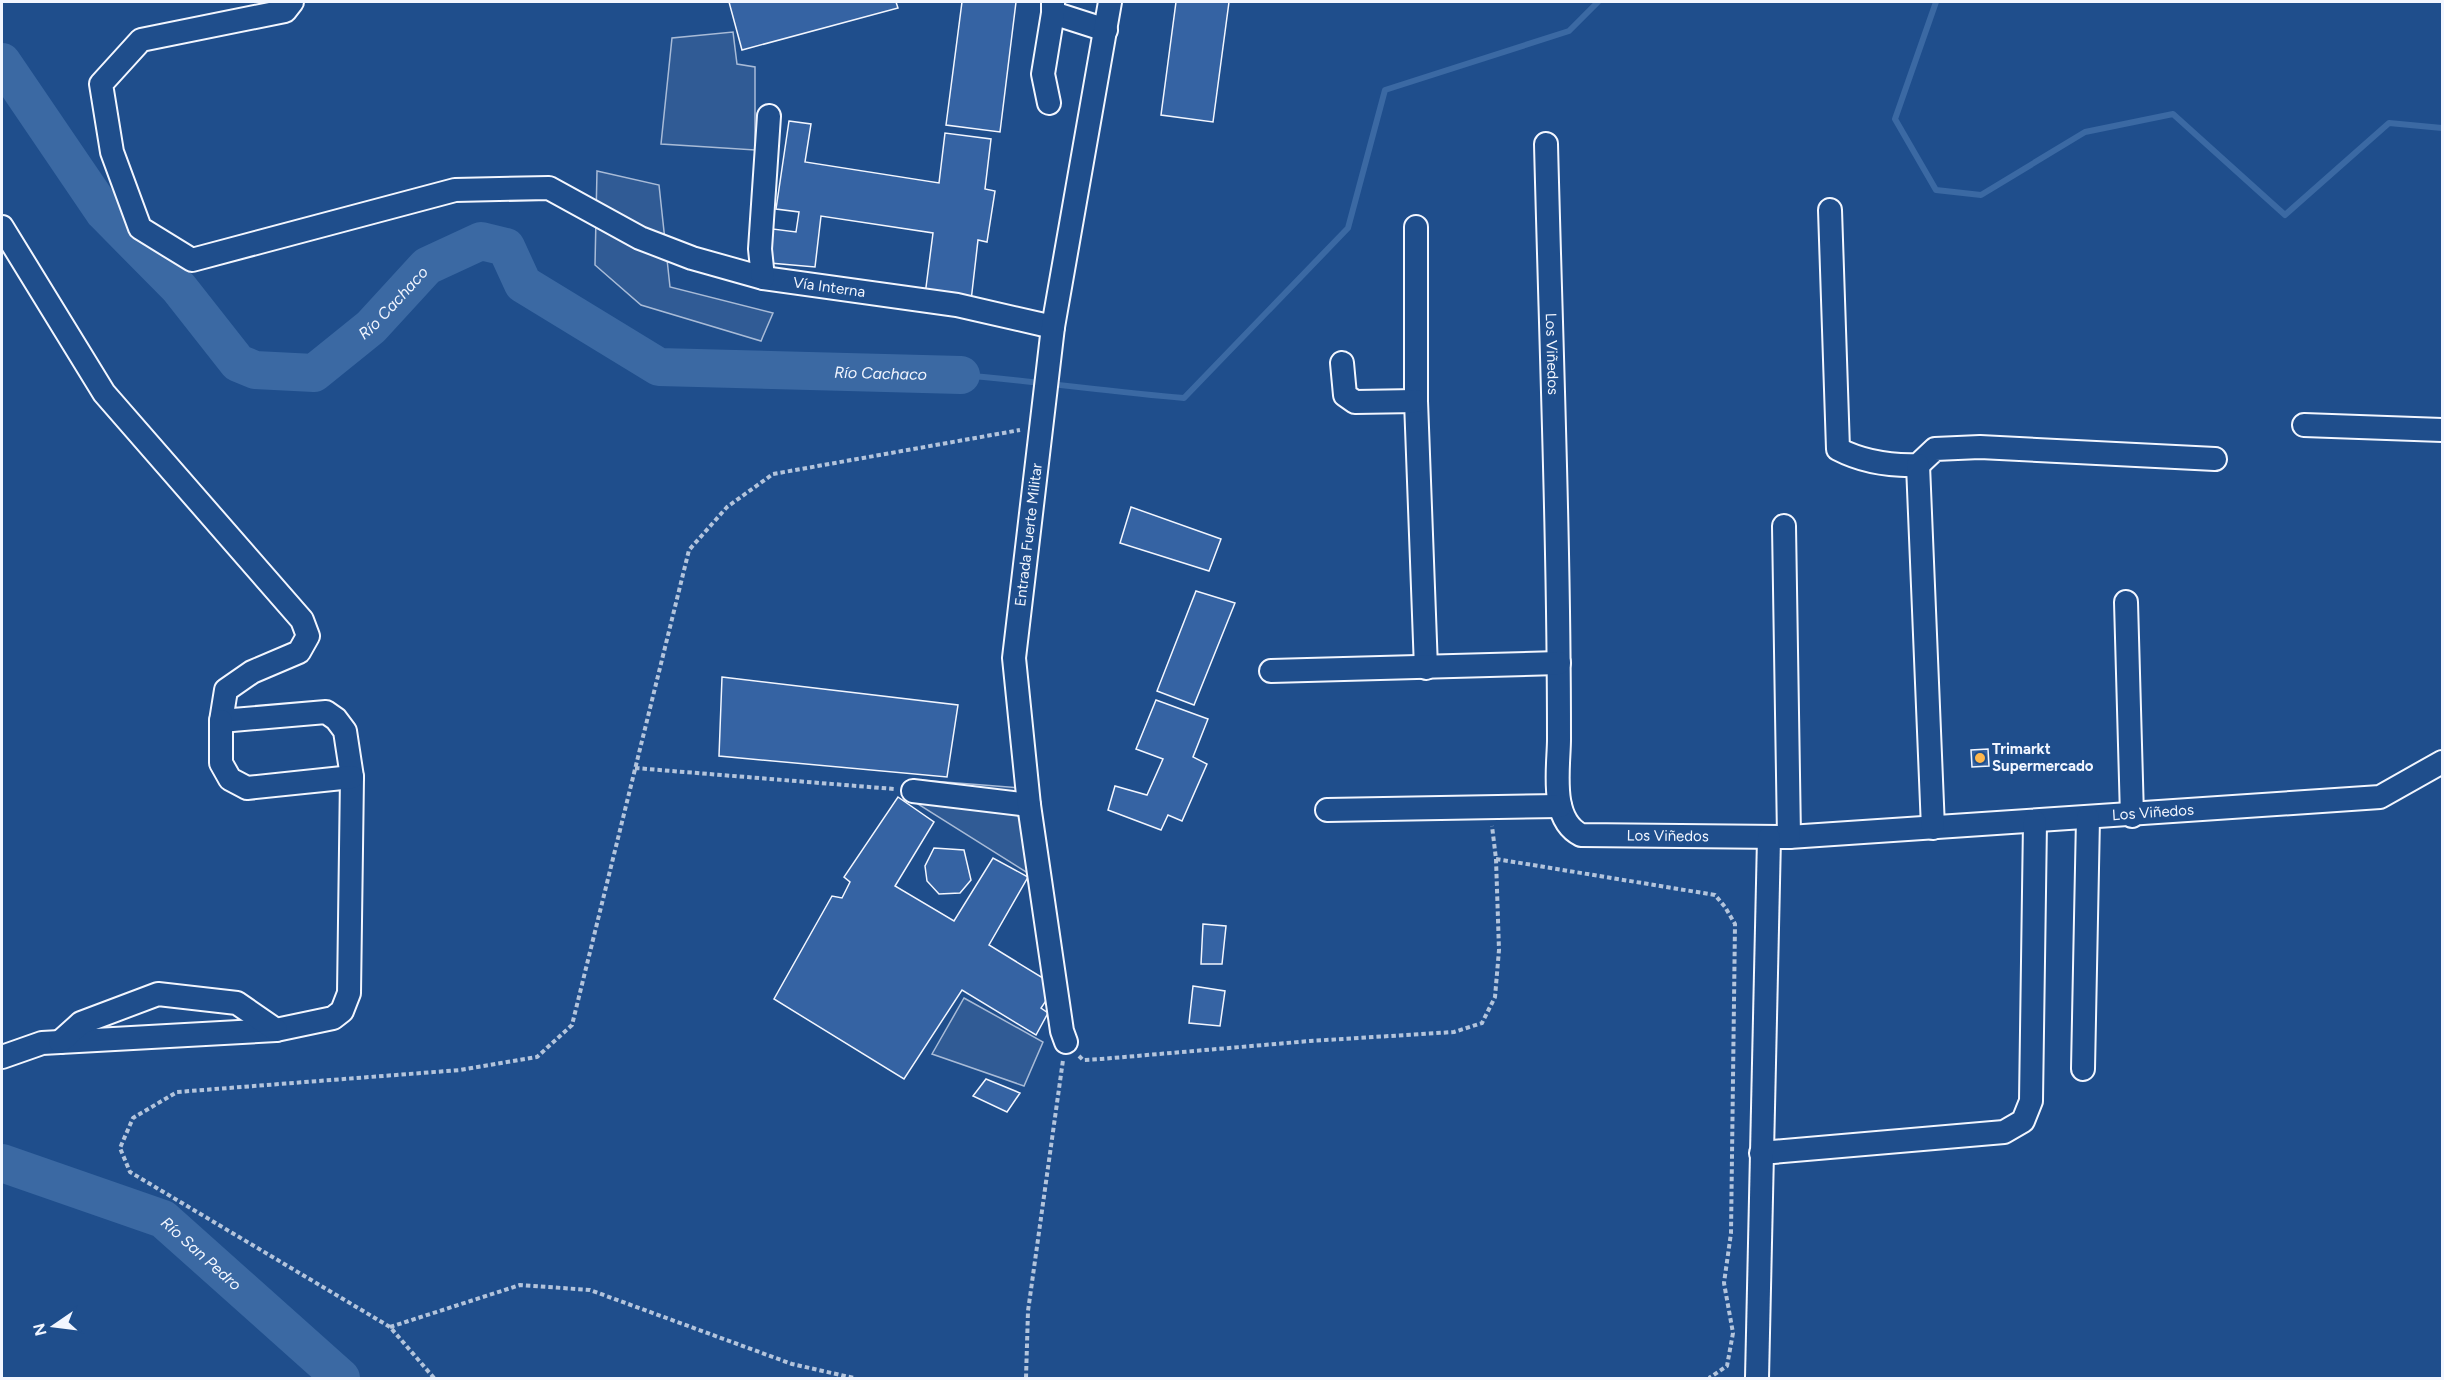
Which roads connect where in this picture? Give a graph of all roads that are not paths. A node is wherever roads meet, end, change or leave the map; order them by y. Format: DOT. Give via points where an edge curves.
graph roads {
  1 [pos="292,2"];
  2 [pos="1110,2"];
  3 [pos="1124,2"];
  4 [pos="1053,7"];
  5 [pos="1106,30"];
  6 [pos="1049,103"];
  7 [pos="769,116"];
  8 [pos="1546,144"];
  9 [pos="1830,210"];
  10 [pos="2,227"];
  11 [pos="1416,227"];
  12 [pos="763,278"];
  13 [pos="1053,330"];
  14 [pos="1342,363"];
  15 [pos="1416,401"];
  16 [pos="2304,425"];
  17 [pos="2442,430"];
  18 [pos="2215,459"];
  19 [pos="1918,465"];
  20 [pos="1784,526"];
  21 [pos="2126,602"];
  22 [pos="1559,663"];
  23 [pos="1426,668"];
  24 [pos="1271,671"];
  25 [pos="221,721"];
  26 [pos="2442,762"];
  27 [pos="352,777"];
  28 [pos="913,791"];
  29 [pos="1029,805"];
  30 [pos="1560,806"];
  31 [pos="1327,810"];
  32 [pos="2132,816"];
  33 [pos="2088,818"];
  34 [pos="2035,822"];
  35 [pos="1933,828"];
  36 [pos="1779,838"];
  37 [pos="276,1030"];
  38 [pos="60,1042"];
  39 [pos="1066,1042"];
  40 [pos="2,1057"];
  41 [pos="2082,1069"];
  42 [pos="1761,1153"];
  43 [pos="1757,1378"];
  1 -- 12 [label="street, Vía Interna" via="285,11 141,40 101,84 112,153 140,228 192,260 455,190 549,188 640,238"];
  2 -- 5 [label="street, Entrada Fuerte Militar"];
  3 -- 5 [label="street, Entrada Fuerte Militar"];
  4 -- 5 [label="street"];
  4 -- 6 [label="street" via="1043,74"];
  5 -- 13 [label="street, Entrada Fuerte Militar"];
  7 -- 12 [label="street" via="760,249"];
  8 -- 22 [label="street, Los Viñedos"];
  9 -- 19 [label="street" via="1838,449 1857,459 1896,466"];
  10 -- 25 [label="street" via="104,393 302,621 308,636 299,652 252,672 226,690"];
  11 -- 15 [label="street"];
  12 -- 13 [label="street, Vía Interna" via="957,305"];
  13 -- 29 [label="street, Entrada Fuerte Militar" via="1014,658"];
  14 -- 15 [label="street" via="1345,395 1355,402"];
  15 -- 23 [label="street"];
  16 -- 17 [label="street"];
  18 -- 19 [label="street" via="1980,447 1935,449"];
  19 -- 35 [label="street"];
  20 -- 36 [label="street"];
  21 -- 32 [label="street"];
  22 -- 23 [label="street"];
  22 -- 30 [label="street, Los Viñedos"];
  23 -- 24 [label="street"];
  25 -- 27 [label="street" via="326,712 345,731"];
  25 -- 27 [label="street" via="221,763 230,779 247,788"];
  26 -- 32 [label="street, Los Viñedos" via="2380,797"];
  27 -- 37 [label="street" via="349,993 342,1011 333,1018"];
  28 -- 29 [label="street"];
  29 -- 39 [label="street, Entrada Fuerte Militar"];
  30 -- 31 [label="street"];
  30 -- 36 [label="street, Los Viñedos" via="1569,825 1581,835"];
  32 -- 33 [label="street, Los Viñedos"];
  33 -- 34 [label="street, Los Viñedos"];
  33 -- 41 [label="street"];
  34 -- 35 [label="street, Los Viñedos"];
  34 -- 42 [label="street" via="2031,1101 2023,1121 2004,1132"];
  35 -- 36 [label="street, Los Viñedos"];
  36 -- 42 [label="street"];
  37 -- 38 [label="street"];
  37 -- 38 [label="street" via="237,1003 158,994 81,1023"];
  38 -- 40 [label="street" via="42,1043"];
  42 -- 43 [label="street"];
}
